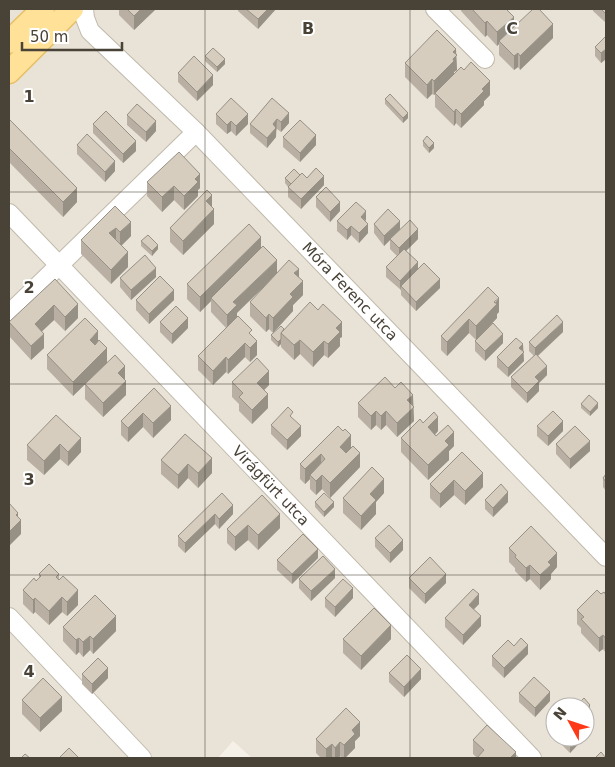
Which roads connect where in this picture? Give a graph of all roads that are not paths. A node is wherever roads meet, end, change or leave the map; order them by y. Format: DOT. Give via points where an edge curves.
graph roads {
  1 [pos="43,9"];
  2 [pos="72,9"];
  3 [pos="84,9"];
  4 [pos="435,9"];
  5 [pos="49,31"];
  6 [pos="90,31"];
  7 [pos="9,42"];
  8 [pos="485,59"];
  9 [pos="9,72"];
  10 [pos="196,132"];
  11 [pos="9,213"];
  12 [pos="58,266"];
  13 [pos="9,314"];
  14 [pos="605,555"];
  15 [pos="9,618"];
  16 [pos="142,758"];
  17 [pos="532,758"];
  1 -- 7 [label="main road"];
  2 -- 5 [label="main road"];
  3 -- 6 [label="street"];
  4 -- 8 [label="street"];
  5 -- 6 [label="street" via="70,26"];
  5 -- 9 [label="main road"];
  6 -- 10 [label="street, Móra Ferenc utca"];
  10 -- 12 [label="street"];
  10 -- 14 [label="street, Móra Ferenc utca"];
  11 -- 12 [label="street, Virágfürt utca"];
  12 -- 13 [label="street"];
  12 -- 17 [label="street, Virágfürt utca"];
  15 -- 16 [label="street"];
}
